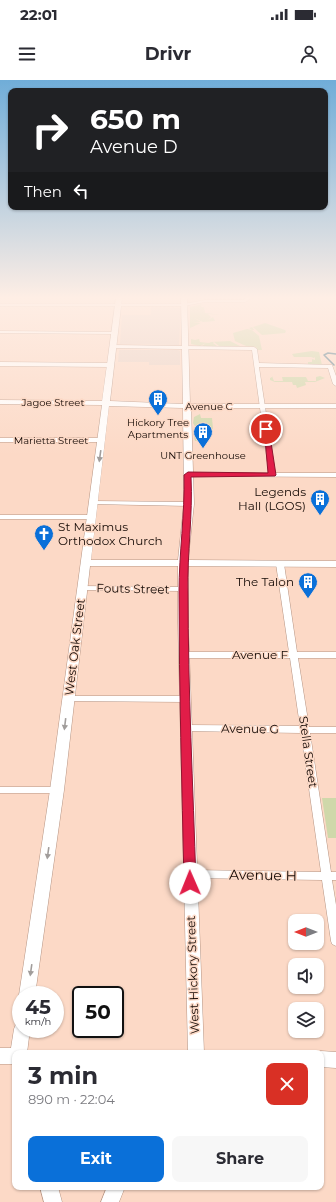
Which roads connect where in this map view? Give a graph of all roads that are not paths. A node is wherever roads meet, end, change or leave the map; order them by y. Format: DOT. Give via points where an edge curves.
graph roads {
  1 [pos="113,350"];
  2 [pos="185,350"];
  3 [pos="254,350"];
  4 [pos="0,364"];
  5 [pos="111,365"];
  6 [pos="257,365"];
  7 [pos="336,384"];
  8 [pos="0,402"];
  9 [pos="106,404"];
  10 [pos="187,405"];
  11 [pos="263,405"];
  12 [pos="336,405"];
  13 [pos="0,440"];
  14 [pos="102,440"];
  15 [pos="188,475"];
  16 [pos="272,475"];
  17 [pos="336,475"];
  18 [pos="93,503"];
  19 [pos="189,504"];
  20 [pos="0,517"];
  21 [pos="92,517"];
  22 [pos="86,563"];
  23 [pos="183,564"];
  24 [pos="280,564"];
  25 [pos="336,564"];
  26 [pos="83,588"];
  27 [pos="184,589"];
  28 [pos="184,655"];
  29 [pos="294,655"];
  30 [pos="336,655"];
  31 [pos="68,699"];
  32 [pos="185,699"];
  33 [pos="187,728"];
  34 [pos="304,730"];
  35 [pos="336,730"];
  36 [pos="0,790"];
  37 [pos="57,790"];
  38 [pos="190,874"];
  39 [pos="331,876"];
  40 [pos="336,941"];
  41 [pos="28,986"];
  42 [pos="21,1038"];
  43 [pos="19,1050"];
  44 [pos="196,1050"];
  45 [pos="0,1056"];
  46 [pos="12,1056"];
  47 [pos="324,1059"];
  48 [pos="336,1060"];
  49 [pos="50,1190"];
  50 [pos="115,1190"];
  51 [pos="53,1202"];
  52 [pos="110,1202"];
  1 -- 5 [label="main road, West Oak Street"];
  2 -- 10 [label="main road, West Hickory Street"];
  3 -- 6 [label="street"];
  4 -- 5 [label="street"];
  5 -- 9 [label="main road, West Oak Street"];
  6 -- 7 [label="street" via="330,366"];
  6 -- 11 [label="street"];
  8 -- 9 [label="main road, Jagoe Street"];
  9 -- 10 [label="main road, Avenue C"];
  9 -- 14 [label="main road, West Oak Street"];
  10 -- 11 [label="main road, Avenue C"];
  10 -- 15 [label="main road, West Hickory Street"];
  11 -- 12 [label="main road, Avenue C"];
  11 -- 16 [label="street"];
  13 -- 14 [label="street, Marietta Street"];
  14 -- 18 [label="main road, West Oak Street, one-way"];
  15 -- 16 [label="street"];
  15 -- 19 [label="main road, West Hickory Street"];
  16 -- 17 [label="street"];
  18 -- 19 [label="street"];
  18 -- 21 [label="main road, West Oak Street"];
  19 -- 23 [label="main road, West Hickory Street"];
  20 -- 21 [label="street"];
  21 -- 22 [label="main road, West Oak Street"];
  22 -- 23 [label="main road"];
  22 -- 26 [label="main road, West Oak Street"];
  23 -- 24 [label="main road"];
  23 -- 27 [label="main road, West Hickory Street"];
  24 -- 25 [label="main road"];
  24 -- 29 [label="street, Stella Street"];
  26 -- 27 [label="street, Fouts Street"];
  26 -- 31 [label="main road, West Oak Street"];
  27 -- 28 [label="main road, West Hickory Street"];
  28 -- 29 [label="street, Avenue F"];
  28 -- 32 [label="main road, West Hickory Street"];
  29 -- 30 [label="street, Avenue F"];
  29 -- 34 [label="street, Stella Street"];
  31 -- 32 [label="street"];
  31 -- 37 [label="main road, West Oak Street, one-way"];
  32 -- 33 [label="main road, West Hickory Street"];
  33 -- 34 [label="street, Avenue G"];
  33 -- 38 [label="main road, West Hickory Street"];
  34 -- 35 [label="street, Avenue G"];
  34 -- 39 [label="street, Stella Street"];
  36 -- 37 [label="street"];
  37 -- 41 [label="main road, West Oak Street, one-way"];
  38 -- 39 [label="street, Avenue H"];
  38 -- 44 [label="main road, West Hickory Street"];
  39 -- 40 [label="street, Stella Street"];
  42 -- 43 [label="main road"];
  45 -- 46 [label="main road"];
  47 -- 48 [label="main road"];
  49 -- 51 [label="main road"];
  50 -- 52 [label="main road"];
}
